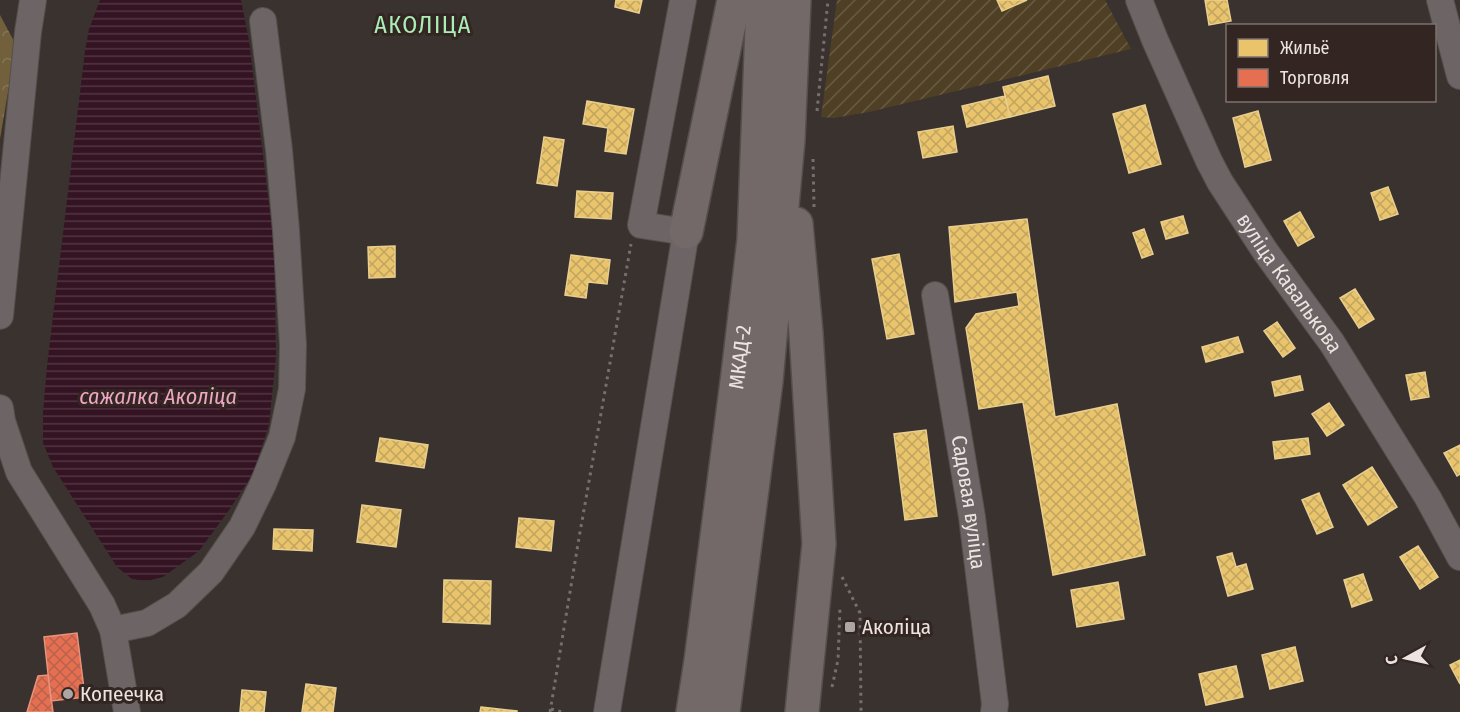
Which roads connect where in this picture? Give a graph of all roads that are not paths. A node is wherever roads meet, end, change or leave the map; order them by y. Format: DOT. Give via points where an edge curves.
graph roads {
  1 [pos="33,0"];
  2 [pos="683,0"];
  3 [pos="734,0"];
  4 [pos="763,0"];
  5 [pos="794,0"];
  6 [pos="1139,0"];
  7 [pos="1440,0"];
  8 [pos="263,21"];
  9 [pos="1460,76"];
  10 [pos="788,140"];
  11 [pos="686,232"];
  12 [pos="935,295"];
  13 [pos="0,316"];
  14 [pos="0,408"];
  15 [pos="1460,557"];
  16 [pos="113,630"];
  17 [pos="127,712"];
  18 [pos="607,712"];
  19 [pos="693,712"];
  20 [pos="723,712"];
  21 [pos="802,712"];
  22 [pos="994,712"];
  1 -- 13 [label="street"];
  2 -- 11 [label="street" via="641,225"];
  3 -- 11 [label="highway"];
  4 -- 19 [label="highway, МКАД-2" via="754,240"];
  5 -- 10 [label="highway"];
  6 -- 15 [label="street, вуліца Кавалькова" via="1220,182 1332,343"];
  7 -- 9 [label="street"];
  8 -- 16 [label="street" via="279,150 293,345 292,389 282,437 242,527 211,572 177,605 147,623"];
  10 -- 20 [label="highway" via="766,381"];
  10 -- 21 [label="highway" via="806,333 819,544"];
  11 -- 18 [label="street"];
  12 -- 22 [label="street, Садовая вуліца" via="972,517"];
  14 -- 16 [label="street" via="19,472 102,605"];
  16 -- 17 [label="street"];
}
